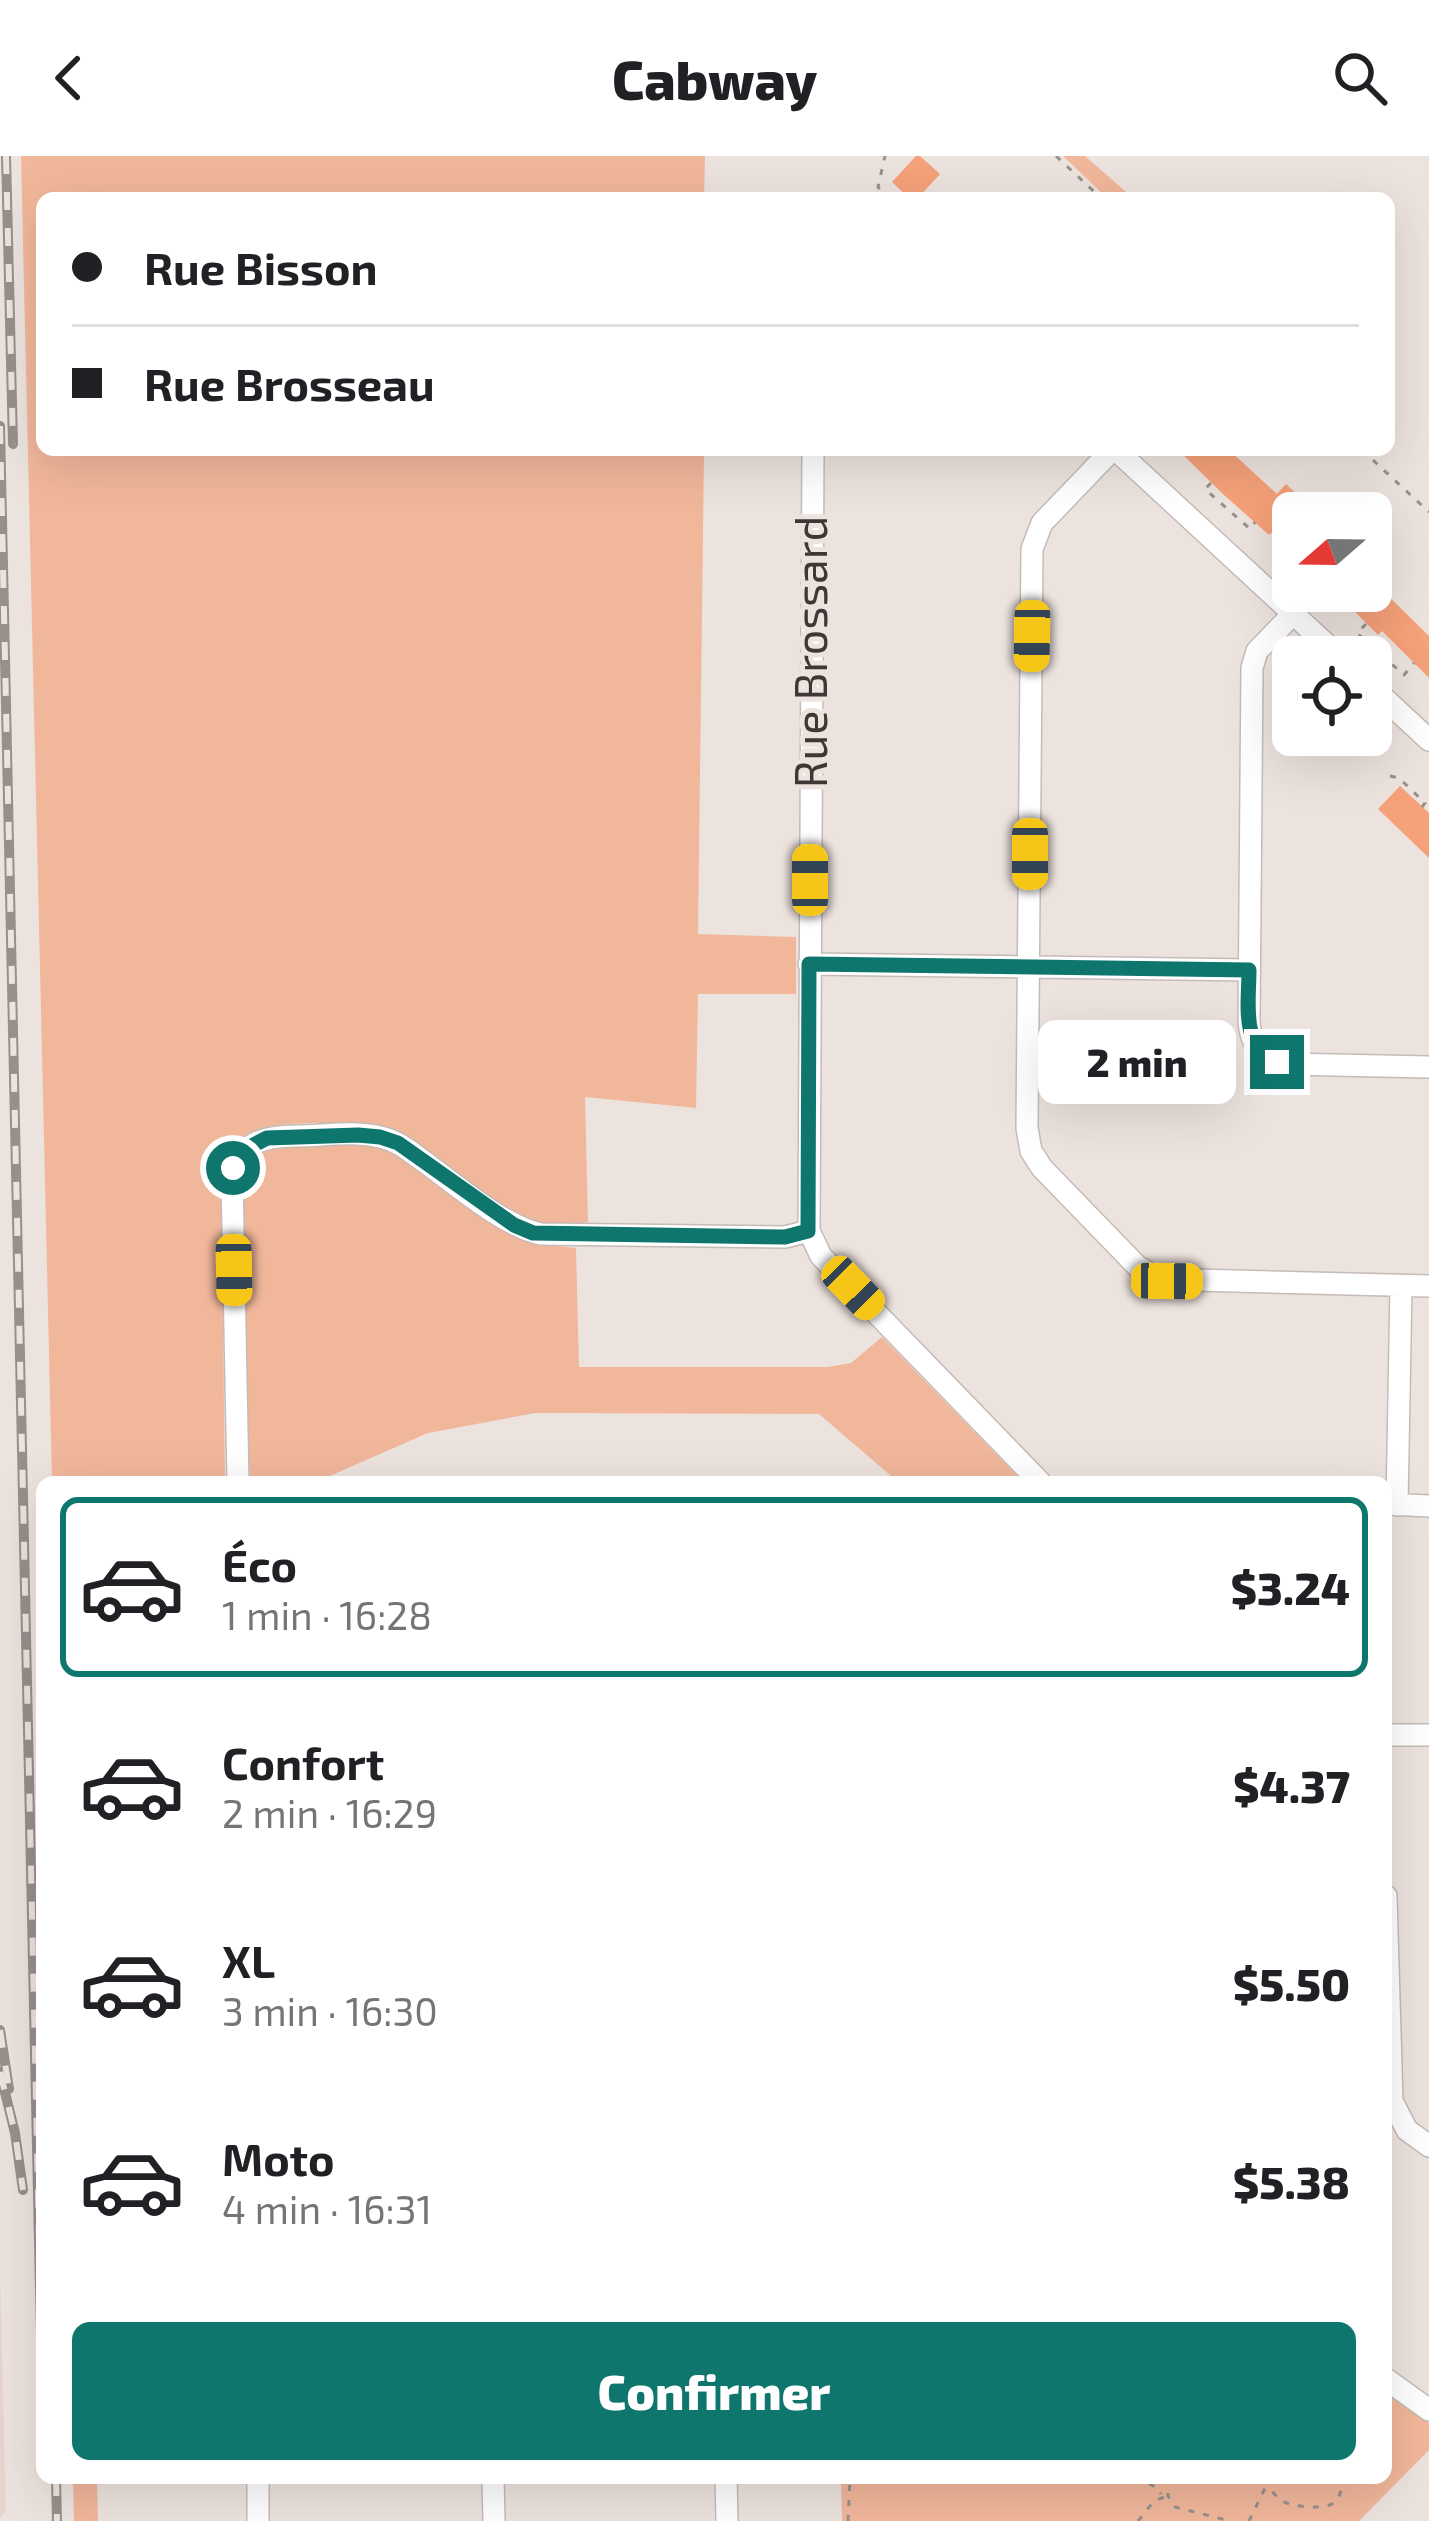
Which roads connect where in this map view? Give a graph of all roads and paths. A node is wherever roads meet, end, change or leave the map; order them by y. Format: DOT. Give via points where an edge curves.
graph roads {
  1 [pos="885,156"];
  2 [pos="1056,156"];
  3 [pos="881,192"];
  4 [pos="1095,192"];
  5 [pos="813,456"];
  6 [pos="1108,456"];
  7 [pos="1121,456"];
  8 [pos="1368,456"];
  9 [pos="1211,483"];
  10 [pos="1429,512"];
  11 [pos="1255,522"];
  12 [pos="1294,614"];
  13 [pos="1366,624"];
  14 [pos="1318,636"];
  15 [pos="1414,663"];
  16 [pos="1392,706"];
  17 [pos="1429,740"];
  18 [pos="1390,776"];
  19 [pos="1422,807"];
  20 [pos="809,964"];
  21 [pos="1029,968"];
  22 [pos="1249,970"];
  23 [pos="1429,1067"];
  24 [pos="808,1231"];
  25 [pos="1401,1286"];
  26 [pos="1429,1286"];
  27 [pos="238,1476"];
  28 [pos="1034,1476"];
  29 [pos="1392,1483"];
  30 [pos="1392,1505"];
  31 [pos="1429,1506"];
  32 [pos="1392,1735"];
  33 [pos="1429,1736"];
  34 [pos="1392,2101"];
  35 [pos="1429,2146"];
  36 [pos="1392,2383"];
  37 [pos="1429,2410"];
  38 [pos="257,2484"];
  39 [pos="493,2484"];
  40 [pos="726,2484"];
  41 [pos="850,2484"];
  42 [pos="1149,2484"];
  43 [pos="1168,2484"];
  44 [pos="1265,2484"];
  45 [pos="1268,2484"];
  46 [pos="1341,2484"];
  47 [pos="1165,2496"];
  48 [pos="258,2521"];
  49 [pos="494,2521"];
  50 [pos="727,2521"];
  51 [pos="848,2521"];
  52 [pos="1138,2521"];
  53 [pos="1230,2521"];
  54 [pos="1249,2521"];
  1 -- 3 [label="path"];
  2 -- 4 [label="path"];
  5 -- 20 [label="street, Rue Brossard"];
  6 -- 21 [label="street" via="1042,523 1032,549"];
  7 -- 12 [label="street"];
  8 -- 10 [label="path"];
  9 -- 11 [label="path" via="1204,489 1250,529"];
  12 -- 14 [label="street"];
  12 -- 22 [label="street" via="1257,651 1252,668"];
  13 -- 15 [label="path" via="1358,633 1404,675"];
  16 -- 17 [label="street"];
  18 -- 19 [label="path"];
  20 -- 21 [label="street"];
  20 -- 24 [label="street, Rue Brossard"];
  21 -- 22 [label="street"];
  21 -- 25 [label="street" via="1031,1150 1143,1272 1167,1281"];
  22 -- 23 [label="street" via="1249,1030 1268,1058"];
  24 -- 27 [label="street" via="541,1234 514,1225 389,1140 259,1141 233,1168"];
  24 -- 28 [label="street" via="821,1256"];
  25 -- 26 [label="street"];
  25 -- 29 [label="street"];
  30 -- 31 [label="street"];
  32 -- 33 [label="street"];
  34 -- 35 [label="street" via="1407,2130"];
  36 -- 37 [label="street"];
  38 -- 48 [label="street"];
  39 -- 49 [label="street"];
  40 -- 50 [label="street"];
  41 -- 51 [label="path"];
  42 -- 47 [label="path"];
  43 -- 47 [label="path"];
  44 -- 54 [label="path"];
  45 -- 46 [label="path" via="1291,2506 1323,2507 1335,2504"];
  47 -- 52 [label="path"];
  47 -- 53 [label="path" via="1183,2511"];
}
